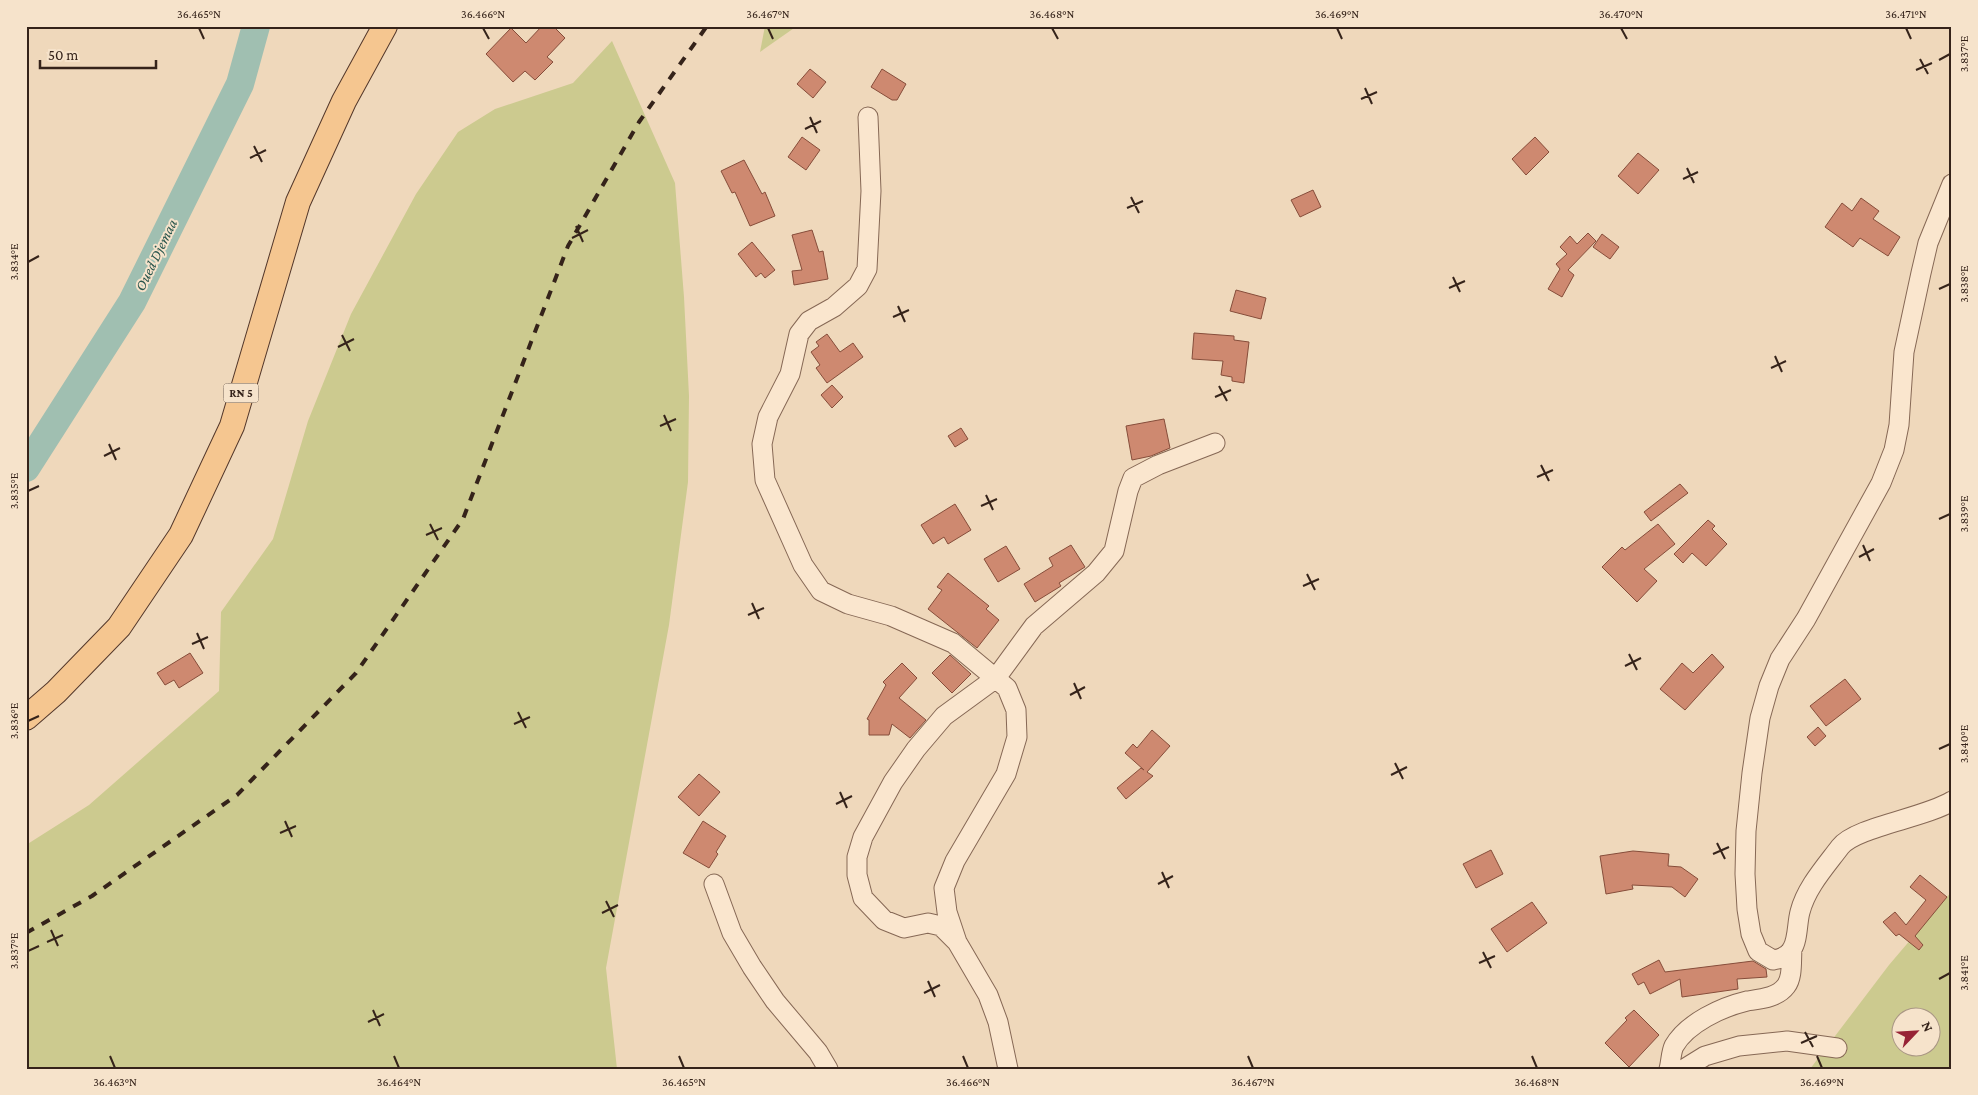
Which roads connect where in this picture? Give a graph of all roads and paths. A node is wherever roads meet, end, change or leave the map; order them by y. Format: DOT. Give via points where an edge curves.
graph roads {
  1 [pos="386,26"];
  2 [pos="868,117"];
  3 [pos="1952,184"];
  4 [pos="1214,443"];
  5 [pos="996,678"];
  6 [pos="26,718"];
  7 [pos="1952,801"];
  8 [pos="714,884"];
  9 [pos="957,942"];
  10 [pos="1792,949"];
  11 [pos="1837,1048"];
  12 [pos="828,1069"];
  13 [pos="1008,1069"];
  14 [pos="1669,1069"];
  15 [pos="1684,1069"];
  1 -- 6 [label="main road, RN 5" via="344,101 298,202 232,426 181,535 119,627"];
  2 -- 5 [label="street" via="871,191 867,269 858,286 834,307 809,321 799,334 790,374 768,416 762,444 765,480 803,565 821,591 953,643"];
  3 -- 10 [label="street" via="1928,242 1904,352 1894,450 1881,483 1806,619 1780,659 1760,718 1746,830 1747,909 1758,951 1773,960 1783,958"];
  4 -- 5 [label="street" via="1134,478 1114,551 1096,573 1034,626"];
  5 -- 9 [label="street" via="1007,688 1016,710 1018,737 1006,774 955,861 944,888 947,912"];
  5 -- 9 [label="street" via="944,716 916,749 871,821 857,857 857,875 863,898 884,920 904,928 928,923 941,926"];
  7 -- 10 [label="street" via="1920,816 1860,834 1842,845 1810,886 1800,910"];
  8 -- 12 [label="street" via="732,933 752,967"];
  9 -- 13 [label="street" via="988,995 998,1022"];
  10 -- 14 [label="street" via="1790,977 1779,993 1739,1003 1694,1024 1674,1047"];
  11 -- 15 [label="street" via="1786,1041 1740,1046 1705,1056"];
}
